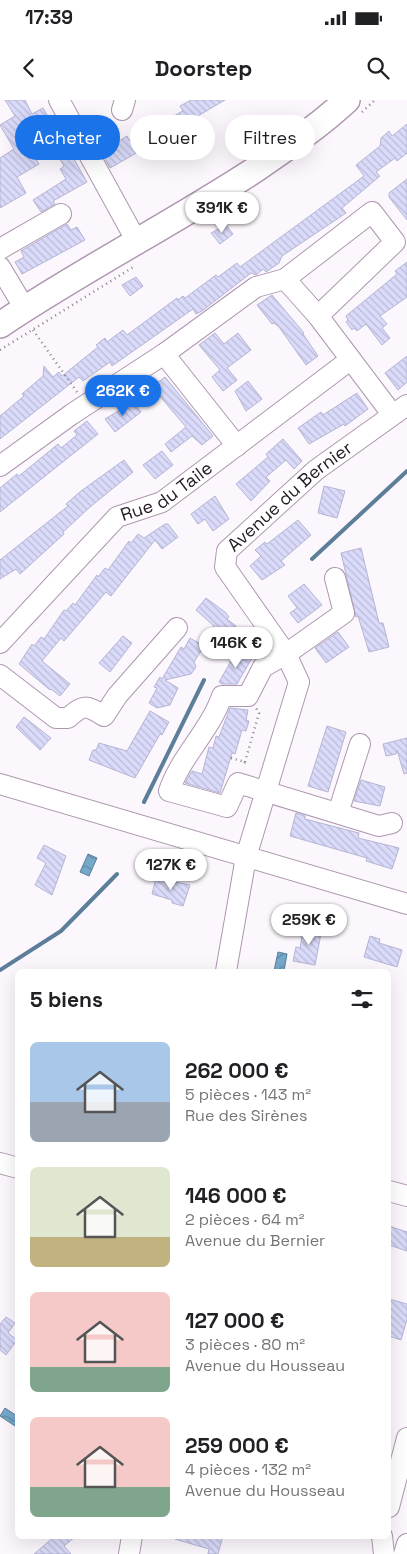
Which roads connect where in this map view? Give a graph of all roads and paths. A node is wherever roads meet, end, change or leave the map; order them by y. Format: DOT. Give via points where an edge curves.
graph roads {
  1 [pos="59,100"];
  2 [pos="347,100"];
  3 [pos="67,115"];
  4 [pos="92,160"];
  5 [pos="61,214"];
  6 [pos="401,237"];
  7 [pos="137,242"];
  8 [pos="0,249"];
  9 [pos="0,267"];
  10 [pos="285,280"];
  11 [pos="318,316"];
  12 [pos="29,319"];
  13 [pos="0,325"];
  14 [pos="164,354"];
  15 [pos="350,360"];
  16 [pos="86,405"];
  17 [pos="400,410"];
  18 [pos="237,446"];
  19 [pos="0,466"];
  20 [pos="335,578"];
  21 [pos="177,628"];
  22 [pos="0,643"];
  23 [pos="286,654"];
  24 [pos="0,675"];
  25 [pos="248,696"];
  26 [pos="360,744"];
  27 [pos="245,762"];
  28 [pos="0,784"];
  29 [pos="266,792"];
  30 [pos="338,813"];
  31 [pos="392,823"];
  32 [pos="246,857"];
  33 [pos="407,904"];
  34 [pos="226,969"];
  35 [pos="0,1163"];
  36 [pos="15,1167"];
  37 [pos="391,1192"];
  38 [pos="407,1196"];
  39 [pos="407,1438"];
  40 [pos="391,1499"];
  41 [pos="132,1539"];
  42 [pos="382,1539"];
  43 [pos="407,1544"];
  44 [pos="129,1554"];
  45 [pos="384,1554"];
  46 [pos="404,1554"];
  1 -- 3 [label="street"];
  2 -- 7 [label="main road" via="270,159"];
  4 -- 7 [label="street"];
  5 -- 8 [label="street"];
  6 -- 10 [label="street" via="372,212"];
  6 -- 11 [label="street"];
  7 -- 12 [label="main road" via="68,280"];
  9 -- 12 [label="street"];
  10 -- 11 [label="street"];
  10 -- 14 [label="street" via="256,287"];
  11 -- 15 [label="street"];
  12 -- 13 [label="main road"];
  12 -- 16 [label="path"];
  14 -- 16 [label="street"];
  14 -- 18 [label="street"];
  15 -- 17 [label="street"];
  15 -- 18 [label="street, Rue du Taile"];
  16 -- 19 [label="street"];
  17 -- 23 [label="street, Avenue du Bernier" via="316,470 227,550 225,567"];
  18 -- 22 [label="street, Rue du Taile" via="162,502 117,517"];
  20 -- 23 [label="street" via="344,613"];
  21 -- 24 [label="street" via="117,696 104,716 89,707 79,708 68,718 56,718"];
  23 -- 25 [label="street" via="263,667"];
  23 -- 29 [label="street, Avenue du Bernier" via="299,682"];
  25 -- 27 [label="path" via="258,713"];
  25 -- 29 [label="street" via="222,696 217,711 176,771 169,791 227,807 238,783"];
  26 -- 30 [label="street"];
  28 -- 32 [label="street"];
  29 -- 30 [label="street"];
  29 -- 32 [label="street, Avenue du Bernier"];
  30 -- 31 [label="street" via="379,826"];
  32 -- 33 [label="street"];
  32 -- 34 [label="street, Avenue du Bernier"];
  35 -- 36 [label="street"];
  37 -- 38 [label="street"];
  39 -- 40 [label="street"];
  41 -- 44 [label="street"];
  42 -- 45 [label="street"];
  43 -- 46 [label="street"];
}
